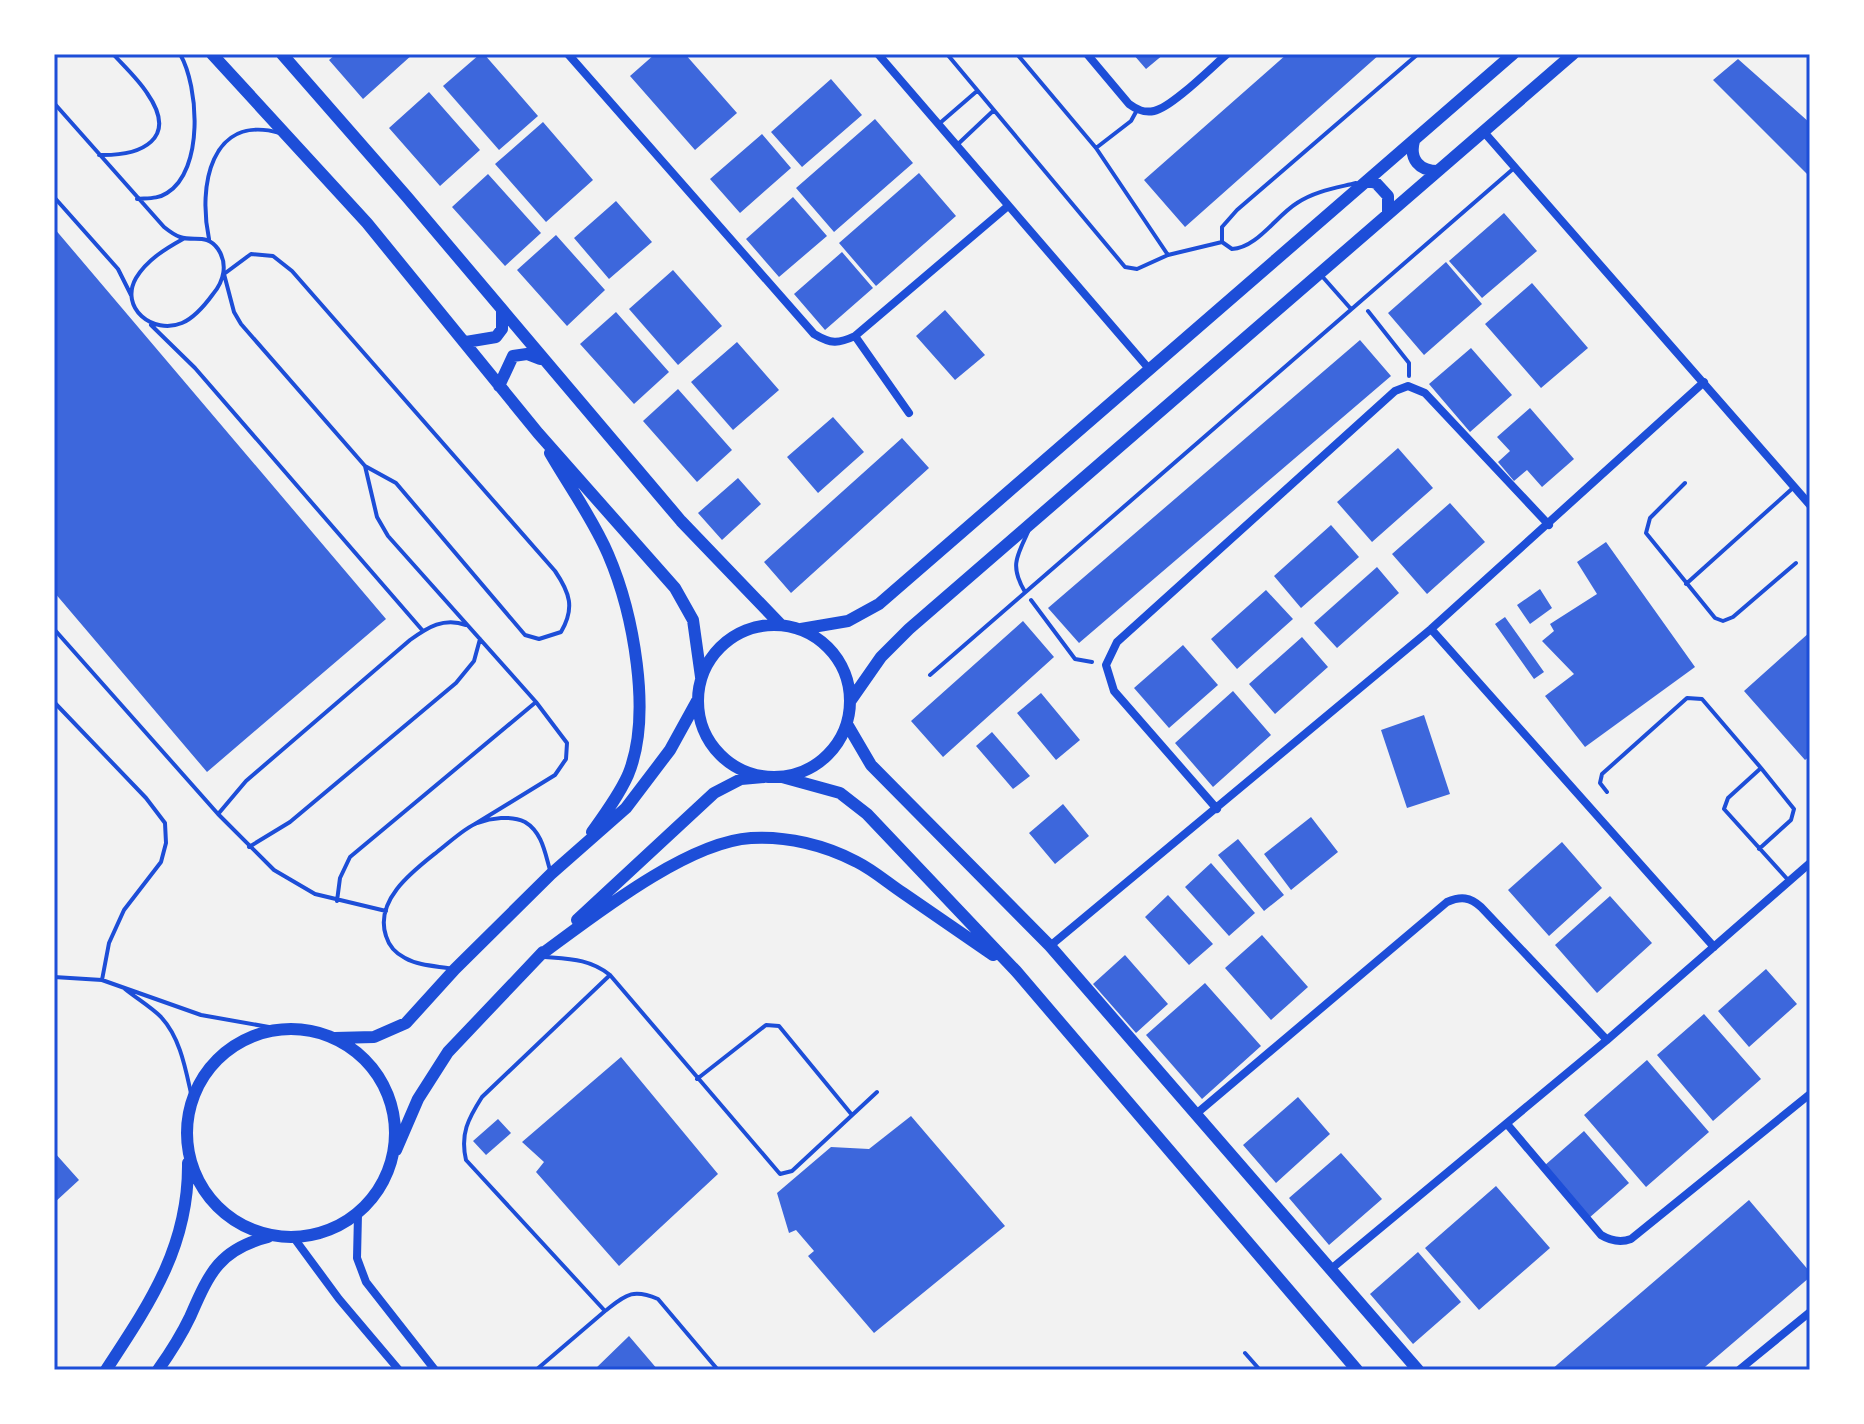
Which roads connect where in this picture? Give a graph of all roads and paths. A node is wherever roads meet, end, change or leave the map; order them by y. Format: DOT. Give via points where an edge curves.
graph roads {
  1 [pos="113,54"];
  2 [pos="180,54"];
  3 [pos="212,54"];
  4 [pos="282,54"];
  5 [pos="568,54"];
  6 [pos="878,54"];
  7 [pos="947,54"];
  8 [pos="1017,54"];
  9 [pos="1087,54"];
  10 [pos="1227,54"];
  11 [pos="1418,54"];
  12 [pos="1513,54"];
  13 [pos="1573,54"];
  14 [pos="977,91"];
  15 [pos="54,103"];
  16 [pos="993,110"];
  17 [pos="1137,110"];
  18 [pos="939,124"];
  19 [pos="1483,131"];
  20 [pos="291,138"];
  21 [pos="1414,141"];
  22 [pos="957,145"];
  23 [pos="1096,148"];
  24 [pos="99,155"];
  25 [pos="1515,167"];
  26 [pos="1438,171"];
  27 [pos="1367,181"];
  28 [pos="54,197"];
  29 [pos="137,199"];
  30 [pos="1008,206"];
  31 [pos="1388,214"];
  32 [pos="183,239"];
  33 [pos="209,239"];
  34 [pos="1222,242"];
  35 [pos="1168,255"];
  36 [pos="224,274"];
  37 [pos="1319,274"];
  38 [pos="131,295"];
  39 [pos="1361,301"];
  40 [pos="1351,309"];
  41 [pos="502,311"];
  42 [pos="150,323"];
  43 [pos="855,336"];
  44 [pos="466,342"];
  45 [pos="543,360"];
  46 [pos="1150,370"];
  47 [pos="1704,382"];
  48 [pos="499,386"];
  49 [pos="1408,386"];
  50 [pos="909,413"];
  51 [pos="538,433"];
  52 [pos="365,466"];
  53 [pos="1685,483"];
  54 [pos="1794,487"];
  55 [pos="1810,505"];
  56 [pos="1032,522"];
  57 [pos="1549,525"];
  58 [pos="1796,563"];
  59 [pos="1686,584"];
  60 [pos="1025,592"];
  61 [pos="780,624"];
  62 [pos="468,626"];
  63 [pos="54,629"];
  64 [pos="801,629"];
  65 [pos="1431,629"];
  66 [pos="423,631"];
  67 [pos="480,639"];
  68 [pos="1106,665"];
  69 [pos="930,675"];
  70 [pos="701,677"];
  71 [pos="851,700"];
  72 [pos="697,701"];
  73 [pos="54,702"];
  74 [pos="536,702"];
  75 [pos="847,724"];
  76 [pos="1761,768"];
  77 [pos="764,777"];
  78 [pos="782,777"];
  79 [pos="1607,792"];
  80 [pos="1217,809"];
  81 [pos="218,814"];
  82 [pos="475,824"];
  83 [pos="249,847"];
  84 [pos="1759,849"];
  85 [pos="580,851"];
  86 [pos="1810,863"];
  87 [pos="551,874"];
  88 [pos="1789,881"];
  89 [pos="337,901"];
  90 [pos="386,911"];
  91 [pos="1050,946"];
  92 [pos="1714,947"];
  93 [pos="539,956"];
  94 [pos="455,969"];
  95 [pos="1016,971"];
  96 [pos="610,975"];
  97 [pos="54,977"];
  98 [pos="102,980"];
  99 [pos="120,985"];
  100 [pos="280,1029"];
  101 [pos="335,1038"];
  102 [pos="1607,1040"];
  103 [pos="697,1079"];
  104 [pos="877,1092"];
  105 [pos="1810,1094"];
  106 [pos="193,1102"];
  107 [pos="1196,1114"];
  108 [pos="852,1115"];
  109 [pos="1507,1124"];
  110 [pos="188,1156"];
  111 [pos="392,1160"];
  112 [pos="358,1214"];
  113 [pos="271,1236"];
  114 [pos="294,1238"];
  115 [pos="1331,1269"];
  116 [pos="605,1311"];
  117 [pos="1810,1312"];
  118 [pos="1245,1353"];
  119 [pos="106,1370"];
  120 [pos="158,1370"];
  121 [pos="399,1370"];
  122 [pos="435,1370"];
  123 [pos="536,1370"];
  124 [pos="718,1370"];
  125 [pos="1260,1370"];
  126 [pos="1357,1370"];
  127 [pos="1418,1370"];
  128 [pos="1739,1370"];
  1 -- 24 [label="lane" via="147,92 159,114 158,130 137,152"];
  2 -- 29 [label="lane" via="195,112 187,168 168,193"];
  3 -- 20 [label="main road"];
  4 -- 41 [label="main road"];
  5 -- 43 [label="street" via="814,334 828,343"];
  6 -- 18 [label="street"];
  7 -- 14 [label="lane"];
  8 -- 23 [label="lane"];
  9 -- 17 [label="street"];
  10 -- 17 [label="street" via="1165,107"];
  11 -- 34 [label="lane" via="1237,210 1222,227"];
  12 -- 21 [label="main road"];
  13 -- 19 [label="main road"];
  14 -- 16 [label="lane"];
  14 -- 18 [label="lane"];
  15 -- 24 [label="lane"];
  16 -- 22 [label="lane"];
  16 -- 35 [label="lane" via="1122,265 1137,269"];
  17 -- 23 [label="lane"];
  18 -- 22 [label="street"];
  19 -- 25 [label="street"];
  19 -- 26 [label="main road"];
  20 -- 33 [label="lane" via="251,128 222,146 206,190"];
  20 -- 44 [label="main road"];
  21 -- 26 [label="main road" via="1414,159 1428,171"];
  21 -- 27 [label="main road"];
  22 -- 30 [label="street"];
  23 -- 35 [label="lane"];
  24 -- 29 [label="lane"];
  25 -- 39 [label="lane"];
  25 -- 47 [label="street"];
  26 -- 31 [label="main road"];
  27 -- 31 [label="main road" via="1388,196"];
  27 -- 34 [label="lane" via="1311,195 1246,246 1232,249"];
  27 -- 46 [label="main road"];
  28 -- 38 [label="lane" via="118,269"];
  29 -- 32 [label="lane"];
  30 -- 43 [label="street"];
  30 -- 46 [label="street"];
  31 -- 37 [label="main road"];
  32 -- 33 [label="lane"];
  32 -- 38 [label="lane" via="144,267"];
  33 -- 36 [label="lane" via="219,249"];
  34 -- 35 [label="lane"];
  36 -- 42 [label="lane" via="208,301 183,322"];
  36 -- 52 [label="lane" via="241,324"];
  36 -- 52 [label="lane" via="251,254 273,256 292,271 555,571 569,590 569,619 561,632 539,639 525,635 396,483"];
  37 -- 40 [label="lane"];
  37 -- 56 [label="main road"];
  38 -- 42 [label="lane"];
  39 -- 40 [label="lane"];
  39 -- 49 [label="path" via="1409,363"];
  40 -- 60 [label="lane"];
  41 -- 44 [label="main road" via="502,329 496,337"];
  41 -- 45 [label="main road"];
  42 -- 66 [label="lane"];
  43 -- 50 [label="street"];
  44 -- 48 [label="main road"];
  45 -- 48 [label="main road" via="513,356"];
  45 -- 61 [label="main road" via="681,521"];
  46 -- 64 [label="main road" via="879,604 848,621"];
  47 -- 54 [label="street"];
  47 -- 57 [label="street"];
  48 -- 51 [label="main road"];
  49 -- 57 [label="street" via="1425,393"];
  49 -- 68 [label="street" via="1395,391 1117,642"];
  51 -- 70 [label="main road" via="685,602 697,637"];
  51 -- 85 [label="main road" via="608,553 631,631 636,674 636,746 627,775"];
  52 -- 62 [label="lane" via="377,517 388,536"];
  53 -- 59 [label="lane" via="1650,518 1646,533"];
  54 -- 55 [label="street"];
  54 -- 59 [label="lane"];
  56 -- 60 [label="lane" via="1015,567"];
  56 -- 71 [label="main road" via="894,643"];
  57 -- 65 [label="street"];
  58 -- 59 [label="lane" via="1723,621"];
  60 -- 68 [label="path" via="1075,659"];
  60 -- 69 [label="lane"];
  61 -- 64 [label="main road"];
  61 -- 70 [label="main road" via="759,625 723,643"];
  62 -- 66 [label="lane" via="448,622"];
  62 -- 67 [label="lane"];
  63 -- 81 [label="lane"];
  64 -- 71 [label="main road" via="831,650"];
  65 -- 80 [label="street"];
  65 -- 92 [label="street"];
  66 -- 81 [label="lane" via="246,781"];
  67 -- 74 [label="lane"];
  67 -- 83 [label="lane" via="474,661 456,683 290,822"];
  68 -- 80 [label="street" via="1114,691"];
  70 -- 72 [label="main road"];
  71 -- 75 [label="main road"];
  72 -- 77 [label="main road" via="710,743 734,765"];
  72 -- 85 [label="main road" via="653,775"];
  73 -- 98 [label="lane" via="165,823 161,862 124,910 109,943"];
  74 -- 82 [label="lane" via="564,735 566,759 555,775"];
  74 -- 89 [label="lane" via="350,857"];
  75 -- 78 [label="main road" via="829,755 800,773"];
  75 -- 91 [label="main road" via="871,765"];
  76 -- 79 [label="lane" via="1702,699 1692,696 1600,776"];
  76 -- 84 [label="lane" via="1794,809 1791,820"];
  76 -- 84 [label="lane" via="1728,798 1724,809"];
  77 -- 78 [label="main road"];
  77 -- 93 [label="main road" via="741,779 714,793"];
  78 -- 95 [label="main road" via="840,793 867,814"];
  80 -- 91 [label="street"];
  81 -- 83 [label="lane"];
  82 -- 87 [label="lane" via="510,817 524,821 535,830"];
  82 -- 90 [label="lane" via="402,883"];
  83 -- 89 [label="lane" via="297,886"];
  84 -- 88 [label="lane"];
  85 -- 87 [label="main road"];
  86 -- 88 [label="street"];
  87 -- 94 [label="main road"];
  88 -- 92 [label="street"];
  89 -- 90 [label="lane"];
  90 -- 94 [label="lane" via="384,930 396,953"];
  91 -- 107 [label="main road"];
  92 -- 102 [label="street"];
  93 -- 95 [label="main road" via="681,861 748,838 815,844 858,862"];
  93 -- 96 [label="lane" via="577,959"];
  93 -- 111 [label="main road" via="448,1052 418,1099"];
  94 -- 101 [label="main road" via="406,1023 374,1037"];
  95 -- 126 [label="main road"];
  96 -- 103 [label="lane"];
  96 -- 116 [label="lane" via="482,1097 467,1120 462,1143 466,1160"];
  97 -- 98 [label="lane"];
  98 -- 99 [label="lane"];
  99 -- 100 [label="lane" via="201,1015"];
  99 -- 106 [label="lane" via="160,1016 173,1035"];
  100 -- 101 [label="main road"];
  100 -- 106 [label="main road" via="228,1049 202,1079"];
  101 -- 111 [label="main road" via="365,1059 385,1089 395,1124"];
  102 -- 107 [label="street" via="1475,901 1457,897"];
  102 -- 109 [label="street"];
  103 -- 108 [label="lane" via="766,1025 779,1026"];
  103 -- 108 [label="lane" via="780,1174 792,1171"];
  104 -- 108 [label="lane"];
  105 -- 109 [label="street" via="1624,1242 1601,1235"];
  106 -- 110 [label="main road"];
  107 -- 115 [label="main road"];
  109 -- 115 [label="street"];
  110 -- 113 [label="main road" via="203,1191 229,1218"];
  110 -- 119 [label="main road" via="183,1225 173,1257"];
  111 -- 112 [label="main road" via="379,1190"];
  112 -- 114 [label="main road" via="328,1232"];
  112 -- 122 [label="street" via="357,1258 366,1282"];
  113 -- 114 [label="main road"];
  113 -- 120 [label="main road" via="233,1250 217,1264"];
  114 -- 121 [label="street"];
  115 -- 127 [label="main road"];
  116 -- 123 [label="lane"];
  116 -- 124 [label="lane" via="628,1294 658,1299"];
  117 -- 128 [label="street"];
  118 -- 125 [label="lane"];
}
